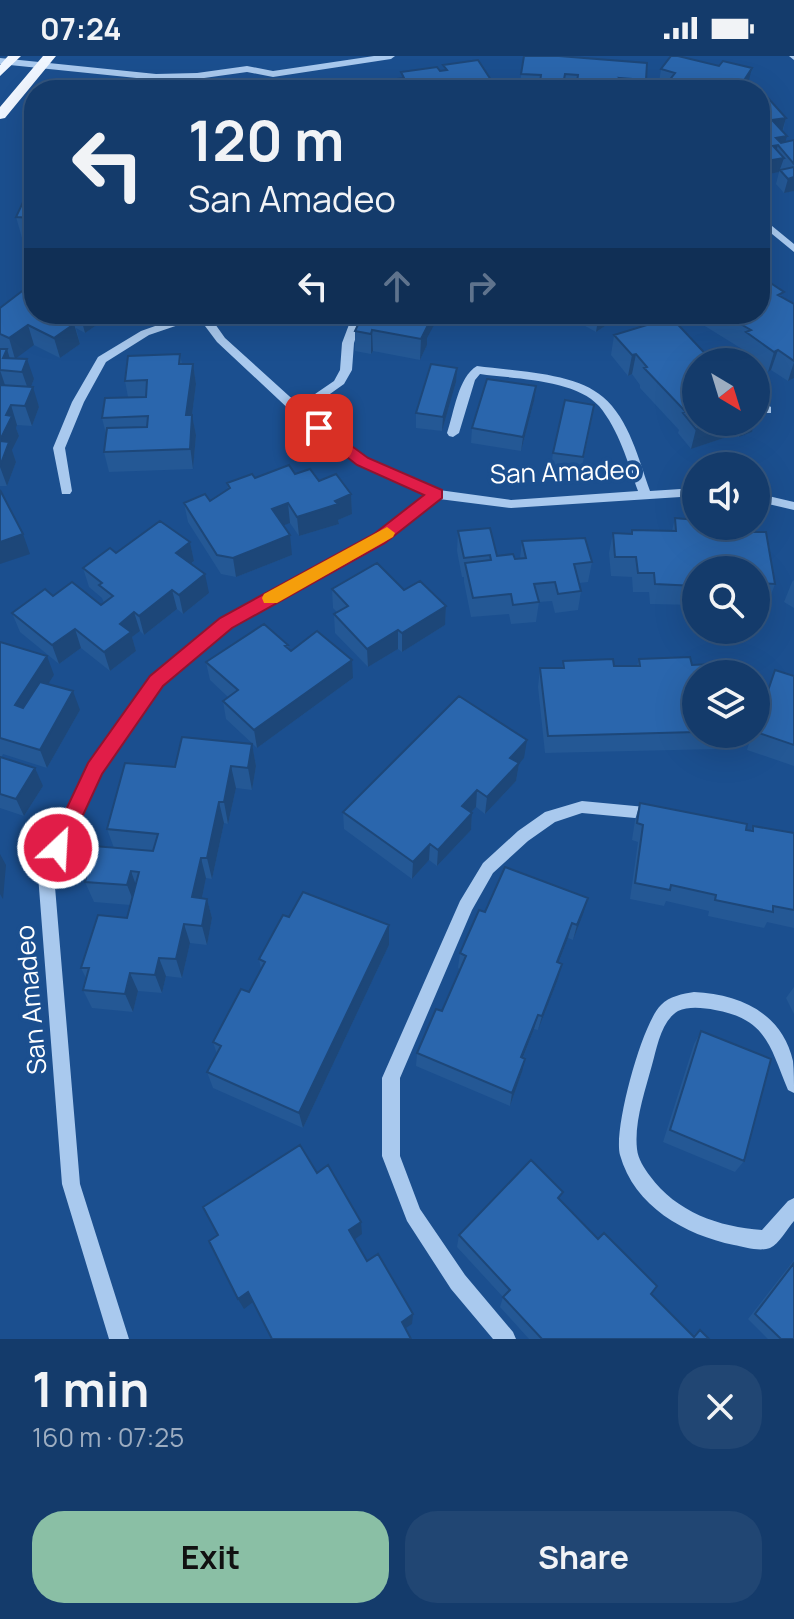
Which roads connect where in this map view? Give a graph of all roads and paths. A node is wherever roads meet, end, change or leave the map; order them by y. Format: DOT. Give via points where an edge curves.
graph roads {
  1 [pos="391,56"];
  2 [pos="8,59"];
  3 [pos="46,60"];
  4 [pos="0,72"];
  5 [pos="29,80"];
  6 [pos="24,86"];
  7 [pos="0,115"];
  8 [pos="770,228"];
  9 [pos="794,249"];
  10 [pos="172,324"];
  11 [pos="209,324"];
  12 [pos="355,324"];
  13 [pos="298,411"];
  14 [pos="453,433"];
  15 [pos="66,491"];
  16 [pos="682,493"];
  17 [pos="437,494"];
  18 [pos="646,495"];
  19 [pos="770,500"];
  20 [pos="794,506"];
  21 [pos="677,816"];
  22 [pos="794,1084"];
  23 [pos="794,1207"];
  24 [pos="119,1339"];
  25 [pos="506,1339"];
  1 -- 3 [label="street" via="273,74 251,66 156,77"];
  2 -- 3 [label="street"];
  2 -- 4 [label="main road"];
  3 -- 5 [label="main road"];
  6 -- 7 [label="main road"];
  8 -- 9 [label="street"];
  10 -- 15 [label="street" via="145,333 102,360 59,448"];
  11 -- 13 [label="street, San Amadeo"];
  12 -- 13 [label="street" via="338,384"];
  13 -- 17 [label="street, San Amadeo" via="363,461"];
  14 -- 18 [label="street" via="477,370 574,386 599,399 618,426"];
  16 -- 18 [label="street, San Amadeo"];
  17 -- 18 [label="street, San Amadeo" via="511,504"];
  17 -- 24 [label="street, San Amadeo" via="380,538 226,623 157,681 94,769 46,875 71,1184"];
  19 -- 20 [label="street"];
  21 -- 25 [label="street" via="582,807 550,817 488,868 466,906 391,1078 391,1156 413,1215 458,1282"];
  22 -- 23 [label="street" via="767,1025 730,1006 696,1000 672,1006 658,1022 634,1092 628,1154 649,1191 682,1217 739,1239 766,1240"];
}
